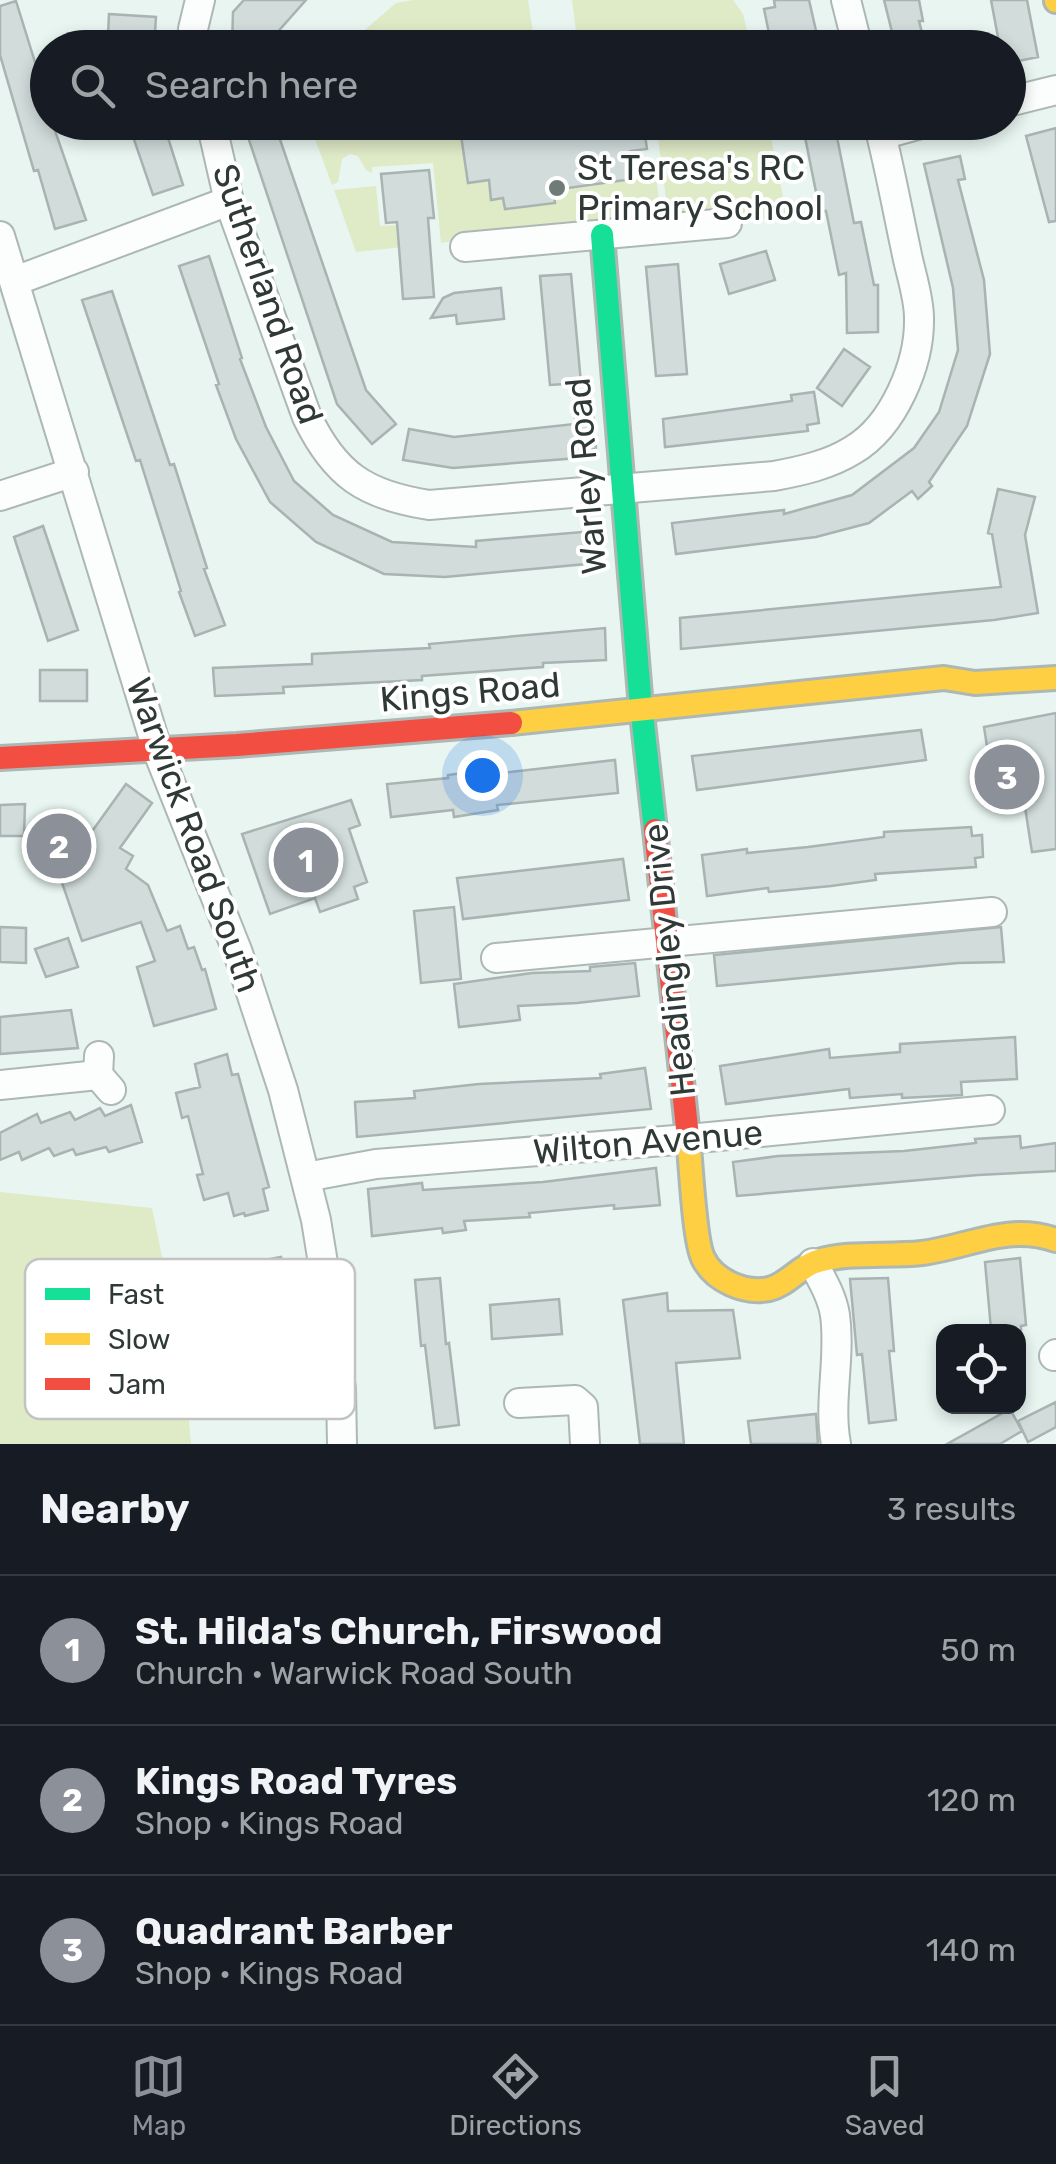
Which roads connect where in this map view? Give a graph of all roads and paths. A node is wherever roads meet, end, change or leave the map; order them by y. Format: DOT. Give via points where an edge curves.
graph roads {
  1 [pos="200,0"];
  2 [pos="846,0"];
  3 [pos="192,30"];
  4 [pos="854,30"];
  5 [pos="1056,90"];
  6 [pos="1026,98"];
  7 [pos="214,140"];
  8 [pos="882,140"];
  9 [pos="229,201"];
  10 [pos="727,223"];
  11 [pos="602,234"];
  12 [pos="0,236"];
  13 [pos="464,247"];
  14 [pos="16,281"];
  15 [pos="74,472"];
  16 [pos="621,488"];
  17 [pos="0,496"];
  18 [pos="1045,655"];
  19 [pos="944,678"];
  20 [pos="1056,678"];
  21 [pos="642,712"];
  22 [pos="158,752"];
  23 [pos="0,758"];
  24 [pos="992,912"];
  25 [pos="668,944"];
  26 [pos="496,958"];
  27 [pos="103,1074"];
  28 [pos="0,1086"];
  29 [pos="990,1110"];
  30 [pos="688,1140"];
  31 [pos="306,1177"];
  32 [pos="1056,1240"];
  33 [pos="321,1259"];
  34 [pos="812,1263"];
  35 [pos="519,1402"];
  36 [pos="342,1419"];
  37 [pos="342,1444"];
  38 [pos="585,1444"];
  39 [pos="836,1444"];
  1 -- 3 [label="street"];
  2 -- 4 [label="street"];
  5 -- 6 [label="street"];
  7 -- 9 [label="street, Sutherland Road"];
  8 -- 16 [label="street, Sutherland Road" via="919,315 910,377 877,429 856,449 804,471"];
  9 -- 14 [label="street"];
  9 -- 16 [label="street, Sutherland Road" via="307,417 323,449 350,478 396,500 429,505"];
  10 -- 11 [label="street"];
  11 -- 13 [label="street"];
  11 -- 16 [label="street, Warley Road"];
  12 -- 14 [label="street, Warwick Road South"];
  14 -- 15 [label="street, Warwick Road South"];
  15 -- 17 [label="street"];
  15 -- 22 [label="street, Warwick Road South"];
  16 -- 21 [label="street, Warley Road"];
  18 -- 19 [label="street, Kings Road"];
  19 -- 20 [label="street, Kings Road"];
  19 -- 21 [label="street, Kings Road"];
  21 -- 22 [label="street, Kings Road"];
  21 -- 25 [label="street, Headingley Drive"];
  22 -- 23 [label="street, Kings Road"];
  22 -- 31 [label="street, Warwick Road South" via="263,1024"];
  24 -- 25 [label="street"];
  25 -- 26 [label="street"];
  25 -- 30 [label="street, Headingley Drive"];
  27 -- 28 [label="street"];
  29 -- 30 [label="street, Wilton Avenue"];
  30 -- 31 [label="street, Wilton Avenue" via="376,1164"];
  30 -- 34 [label="street, Headingley Drive" via="701,1256 716,1277 765,1289"];
  31 -- 33 [label="street, Warwick Road South"];
  32 -- 34 [label="street, Headingley Drive" via="1039,1232 991,1233 928,1252"];
  34 -- 39 [label="street" via="835,1317"];
  35 -- 38 [label="street" via="576,1400 584,1408"];
  36 -- 37 [label="street, Warwick Road South"];
}
